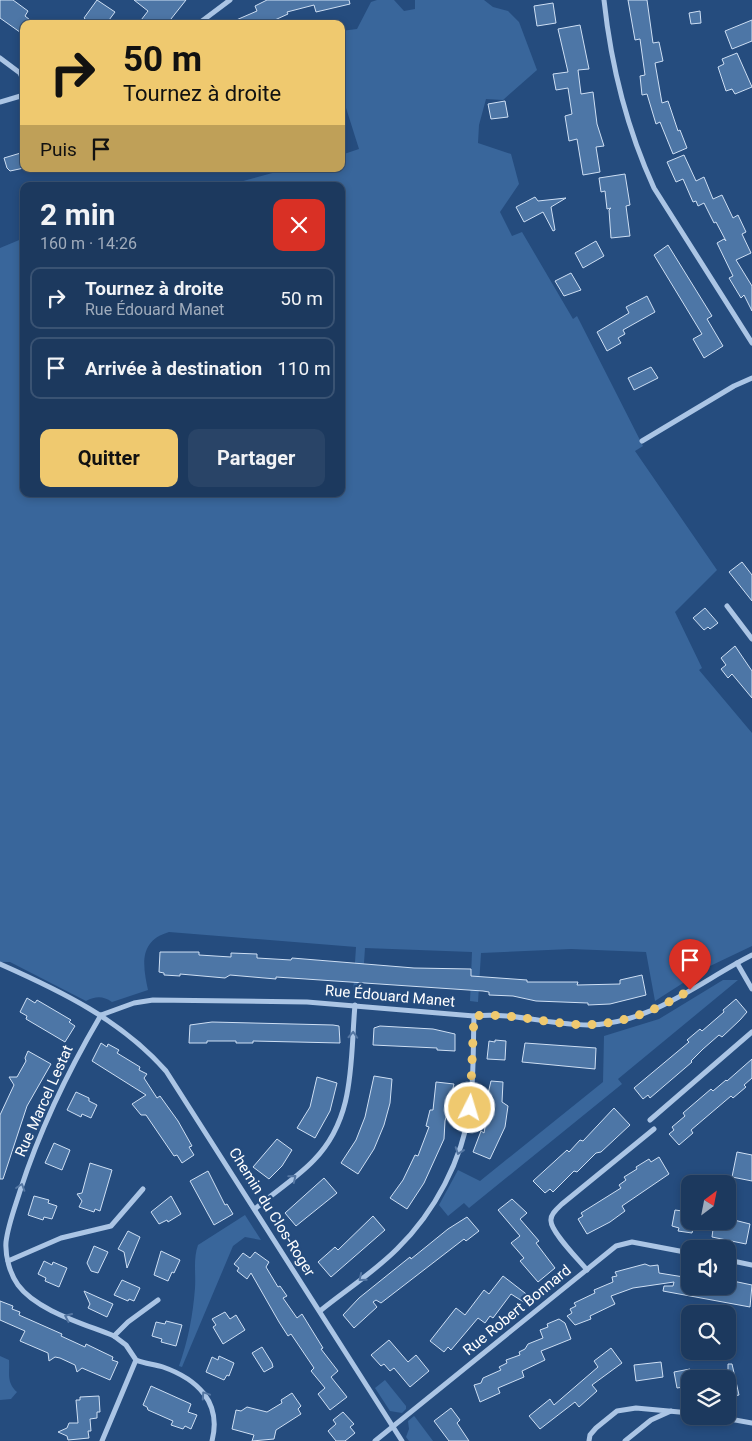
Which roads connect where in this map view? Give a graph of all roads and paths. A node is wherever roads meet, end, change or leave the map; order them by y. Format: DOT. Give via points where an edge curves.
graph roads {
  1 [pos="230,0"];
  2 [pos="604,0"];
  3 [pos="203,20"];
  4 [pos="0,58"];
  5 [pos="20,73"];
  6 [pos="20,96"];
  7 [pos="0,102"];
  8 [pos="752,343"];
  9 [pos="752,378"];
  10 [pos="642,441"];
  11 [pos="727,606"];
  12 [pos="752,639"];
  13 [pos="752,955"];
  14 [pos="737,963"];
  15 [pos="0,964"];
  16 [pos="752,989"];
  17 [pos="355,1005"];
  18 [pos="101,1015"];
  19 [pos="474,1016"];
  20 [pos="752,1032"];
  21 [pos="650,1120"];
  22 [pos="654,1130"];
  23 [pos="143,1189"];
  24 [pos="255,1209"];
  25 [pos="681,1251"];
  26 [pos="8,1261"];
  27 [pos="736,1262"];
  28 [pos="752,1265"];
  29 [pos="587,1270"];
  30 [pos="158,1300"];
  31 [pos="320,1311"];
  32 [pos="114,1336"];
  33 [pos="136,1360"];
  34 [pos="672,1410"];
  35 [pos="681,1412"];
  36 [pos="736,1420"];
  37 [pos="752,1423"];
  38 [pos="393,1426"];
  39 [pos="102,1441"];
  40 [pos="212,1441"];
  41 [pos="375,1441"];
  42 [pos="402,1441"];
  43 [pos="589,1441"];
  44 [pos="624,1441"];
  1 -- 3 [label="street"];
  2 -- 8 [label="street" via="616,76 643,163 654,188"];
  4 -- 5 [label="street"];
  6 -- 7 [label="street"];
  9 -- 10 [label="street"];
  11 -- 12 [label="street"];
  13 -- 14 [label="street, Rue Édouard Manet"];
  14 -- 16 [label="street"];
  14 -- 19 [label="street, Rue Édouard Manet" via="663,1006 619,1021 588,1025 496,1014"];
  15 -- 18 [label="street, Chemin du Clos-Roger"];
  17 -- 18 [label="street, Rue Édouard Manet" via="153,1000"];
  17 -- 19 [label="street, Rue Édouard Manet"];
  24 -- 17 [label="street, one-way" via="311,1163 335,1132 349,1094"];
  18 -- 24 [label="street, Chemin du Clos-Roger" via="138,1041 166,1071"];
  26 -- 18 [label="street, Rue Marcel Lestat, one-way" via="6,1242 33,1154 68,1075"];
  19 -- 31 [label="street, one-way" via="470,1108 448,1177 426,1215 408,1237 387,1258"];
  20 -- 21 [label="street"];
  22 -- 29 [label="street" via="562,1204 550,1221"];
  23 -- 26 [label="street" via="111,1226 61,1238"];
  24 -- 31 [label="street, Chemin du Clos-Roger"];
  25 -- 29 [label="street, Rue Robert Bonnard" via="626,1242 616,1246"];
  32 -- 26 [label="street, Rue Marcel Lestat, one-way" via="33,1300 17,1284"];
  27 -- 28 [label="street"];
  29 -- 38 [label="street, Rue Robert Bonnard"];
  30 -- 32 [label="street"];
  31 -- 38 [label="street, Chemin du Clos-Roger"];
  32 -- 33 [label="street, Rue Marcel Lestat" via="126,1345"];
  33 -- 39 [label="street"];
  40 -- 33 [label="street, one-way" via="215,1424 212,1407 199,1386 179,1374"];
  34 -- 35 [label="street"];
  34 -- 43 [label="street" via="636,1408 617,1411 596,1428"];
  34 -- 44 [label="street" via="651,1420"];
  36 -- 37 [label="street"];
  38 -- 41 [label="street, Rue Robert Bonnard"];
  38 -- 42 [label="street, Chemin du Clos-Roger"];
}
